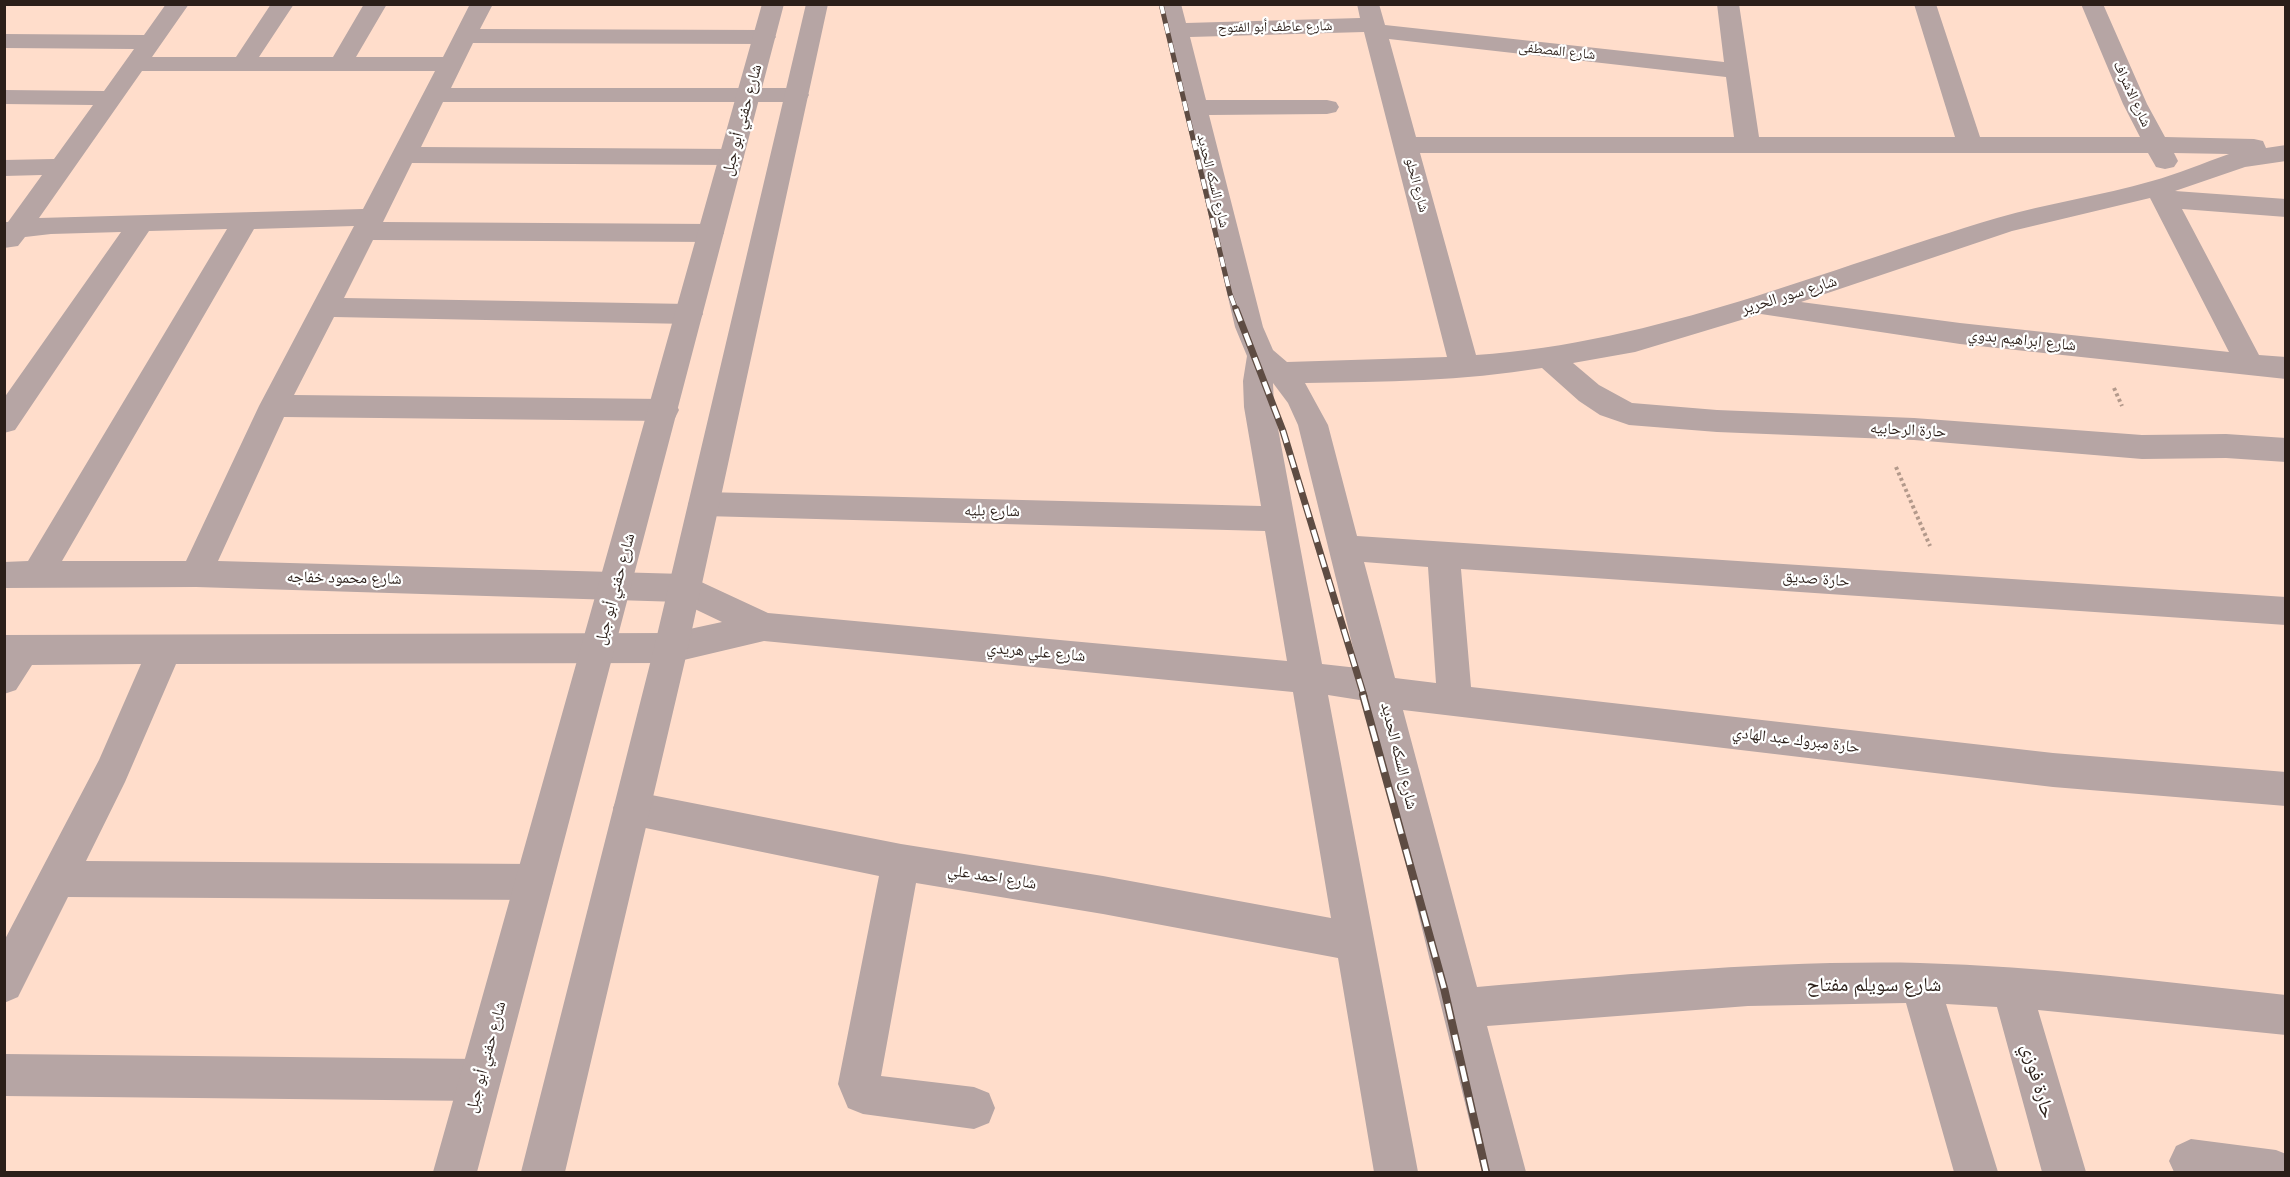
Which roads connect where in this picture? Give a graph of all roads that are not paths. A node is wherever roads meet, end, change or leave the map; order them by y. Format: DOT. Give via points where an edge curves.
graph roads {
  1 [pos="178,4"];
  2 [pos="283,4"];
  3 [pos="376,4"];
  4 [pos="482,4"];
  5 [pos="773,4"];
  6 [pos="817,4"];
  7 [pos="1170,4"];
  8 [pos="1728,4"];
  9 [pos="1925,4"];
  10 [pos="2092,4"];
  11 [pos="1373,20"];
  12 [pos="1176,30"];
  13 [pos="465,36"];
  14 [pos="764,37"];
  15 [pos="4,41"];
  16 [pos="152,42"];
  17 [pos="136,64"];
  18 [pos="243,64"];
  19 [pos="340,64"];
  20 [pos="450,64"];
  21 [pos="1738,71"];
  22 [pos="434,95"];
  23 [pos="748,95"];
  24 [pos="797,95"];
  25 [pos="4,98"];
  26 [pos="111,98"];
  27 [pos="1327,107"];
  28 [pos="1195,108"];
  29 [pos="1406,145"];
  30 [pos="1748,145"];
  31 [pos="1970,145"];
  32 [pos="2156,145"];
  33 [pos="2286,151"];
  34 [pos="404,155"];
  35 [pos="731,157"];
  36 [pos="59,167"];
  37 [pos="4,168"];
  38 [pos="2166,189"];
  39 [pos="2286,208"];
  40 [pos="246,220"];
  41 [pos="141,223"];
  42 [pos="369,224"];
  43 [pos="711,233"];
  44 [pos="9,236"];
  45 [pos="1760,305"];
  46 [pos="326,307"];
  47 [pos="689,314"];
  48 [pos="1549,358"];
  49 [pos="1271,364"];
  50 [pos="2250,364"];
  51 [pos="1464,366"];
  52 [pos="2286,368"];
  53 [pos="274,406"];
  54 [pos="664,410"];
  55 [pos="4,422"];
  56 [pos="2286,450"];
  57 [pos="704,504"];
  58 [pos="1280,519"];
  59 [pos="1346,548"];
  60 [pos="1443,553"];
  61 [pos="196,574"];
  62 [pos="4,575"];
  63 [pos="37,575"];
  64 [pos="615,584"];
  65 [pos="684,588"];
  66 [pos="2286,611"];
  67 [pos="764,627"];
  68 [pos="599,648"];
  69 [pos="671,648"];
  70 [pos="165,649"];
  71 [pos="13,650"];
  72 [pos="1308,678"];
  73 [pos="4,679"];
  74 [pos="1383,692"];
  75 [pos="1455,699"];
  76 [pos="2286,789"];
  77 [pos="631,808"];
  78 [pos="901,862"];
  79 [pos="57,879"];
  80 [pos="534,882"];
  81 [pos="1354,942"];
  82 [pos="4,983"];
  83 [pos="1920,983"];
  84 [pos="2012,989"];
  85 [pos="1462,1008"];
  86 [pos="2286,1015"];
  87 [pos="4,1075"];
  88 [pos="480,1080"];
  89 [pos="974,1108"];
  90 [pos="2191,1161"];
  91 [pos="455,1173"];
  92 [pos="543,1173"];
  93 [pos="1396,1173"];
  94 [pos="1504,1173"];
  95 [pos="1976,1173"];
  96 [pos="2064,1173"];
  97 [pos="2276,1173"];
  1 -- 16 [label="street"];
  2 -- 18 [label="street"];
  3 -- 19 [label="street"];
  4 -- 13 [label="street"];
  5 -- 14 [label="street, شارع حفني أبو جبل"];
  6 -- 24 [label="street"];
  7 -- 12 [label="street, شارع السكه الحديد"];
  8 -- 21 [label="street"];
  9 -- 31 [label="street"];
  10 -- 32 [label="street, شارع الاشراف"];
  11 -- 12 [label="street, شارع عاطف أبو الفتوح"];
  11 -- 21 [label="street, شارع المصطفى"];
  11 -- 29 [label="street, شارع الحلو"];
  12 -- 28 [label="street, شارع السكه الحديد"];
  13 -- 14 [label="street"];
  13 -- 20 [label="street"];
  14 -- 23 [label="street, شارع حفني أبو جبل"];
  15 -- 16 [label="street"];
  16 -- 17 [label="street"];
  17 -- 18 [label="street"];
  17 -- 26 [label="street"];
  18 -- 19 [label="street"];
  19 -- 20 [label="street"];
  20 -- 22 [label="street"];
  21 -- 30 [label="street"];
  22 -- 23 [label="street"];
  22 -- 34 [label="street"];
  23 -- 24 [label="street"];
  23 -- 35 [label="street, شارع حفني أبو جبل"];
  24 -- 57 [label="street"];
  25 -- 26 [label="street"];
  26 -- 36 [label="street"];
  27 -- 28 [label="street"];
  28 -- 49 [label="street, شارع السكه الحديد" via="1249,327"];
  29 -- 30 [label="street"];
  29 -- 51 [label="street, شارع الحلو"];
  30 -- 31 [label="street"];
  31 -- 32 [label="street"];
  32 -- 33 [label="street"];
  32 -- 38 [label="street, شارع الاشراف"];
  33 -- 38 [label="street, شارع سور الحرير" via="2241,159"];
  34 -- 35 [label="street"];
  34 -- 42 [label="street"];
  35 -- 43 [label="street, شارع حفني أبو جبل"];
  36 -- 37 [label="street"];
  36 -- 44 [label="street"];
  38 -- 39 [label="street"];
  38 -- 45 [label="street, شارع سور الحرير" via="2006,224"];
  38 -- 50 [label="street, شارع الاشراف"];
  40 -- 41 [label="street"];
  40 -- 42 [label="street"];
  40 -- 63 [label="street"];
  41 -- 44 [label="street" via="51,225"];
  41 -- 55 [label="street"];
  42 -- 43 [label="street"];
  42 -- 46 [label="street"];
  43 -- 47 [label="street, شارع حفني أبو جبل"];
  45 -- 48 [label="street, شارع سور الحرير" via="1635,342"];
  45 -- 50 [label="street, شارع ابراهيم بدوي" via="1886,325"];
  46 -- 47 [label="street"];
  46 -- 53 [label="street"];
  47 -- 54 [label="street, شارع حفني أبو جبل"];
  48 -- 51 [label="street, شارع سور الحرير"];
  48 -- 56 [label="street, حارة الرحابيه" via="1589,393 1629,414 2142,447"];
  49 -- 51 [label="street, شارع سور الحرير" via="1397,371"];
  49 -- 58 [label="street, شارع السكه الحديد" via="1258,381 1259,407"];
  49 -- 59 [label="street, شارع السكه الحديد" via="1300,398 1313,425"];
  50 -- 52 [label="street, شارع ابراهيم بدوي"];
  53 -- 54 [label="street"];
  53 -- 61 [label="street"];
  54 -- 64 [label="street, شارع حفني أبو جبل"];
  57 -- 58 [label="street, شارع بليه"];
  57 -- 65 [label="street"];
  58 -- 72 [label="street, شارع السكه الحديد"];
  59 -- 60 [label="street, حارة صديق"];
  59 -- 74 [label="street, شارع السكه الحديد"];
  60 -- 66 [label="street, حارة صديق"];
  60 -- 75 [label="street"];
  61 -- 63 [label="street, شارع محمود خفاجه"];
  61 -- 64 [label="street, شارع محمود خفاجه"];
  62 -- 63 [label="street, شارع محمود خفاجه"];
  64 -- 65 [label="street, شارع محمود خفاجه"];
  64 -- 68 [label="street, شارع حفني أبو جبل"];
  65 -- 67 [label="street, شارع علي هريدي"];
  65 -- 69 [label="street"];
  67 -- 69 [label="street, شارع علي هريدي"];
  67 -- 72 [label="street, شارع علي هريدي"];
  68 -- 69 [label="street"];
  68 -- 70 [label="street"];
  68 -- 80 [label="street, شارع حفني أبو جبل"];
  69 -- 77 [label="street"];
  70 -- 71 [label="street"];
  70 -- 79 [label="street"];
  71 -- 73 [label="street"];
  72 -- 74 [label="street, حارة مبروك عبد الهادي" via="1360,683"];
  72 -- 81 [label="street, شارع السكه الحديد"];
  74 -- 75 [label="street, حارة مبروك عبد الهادي"];
  74 -- 85 [label="street, شارع السكه الحديد"];
  75 -- 76 [label="street, حارة مبروك عبد الهادي" via="2053,770"];
  77 -- 78 [label="street, شارع احمد علي"];
  77 -- 92 [label="street"];
  78 -- 81 [label="street, شارع احمد علي"];
  78 -- 89 [label="street" via="859,1084 864,1093 876,1096"];
  79 -- 80 [label="street"];
  79 -- 82 [label="street"];
  80 -- 88 [label="street, شارع حفني أبو جبل"];
  81 -- 93 [label="street, شارع السكه الحديد"];
  83 -- 84 [label="street, شارع سويلم مفتاح"];
  83 -- 85 [label="street, شارع سويلم مفتاح" via="1786,984"];
  83 -- 95 [label="street"];
  84 -- 86 [label="street, شارع سويلم مفتاح"];
  84 -- 96 [label="street, حارة فوزي"];
  85 -- 94 [label="street, شارع السكه الحديد"];
  87 -- 88 [label="street"];
  88 -- 91 [label="street, شارع حفني أبو جبل"];
  90 -- 97 [label="street"];
}
